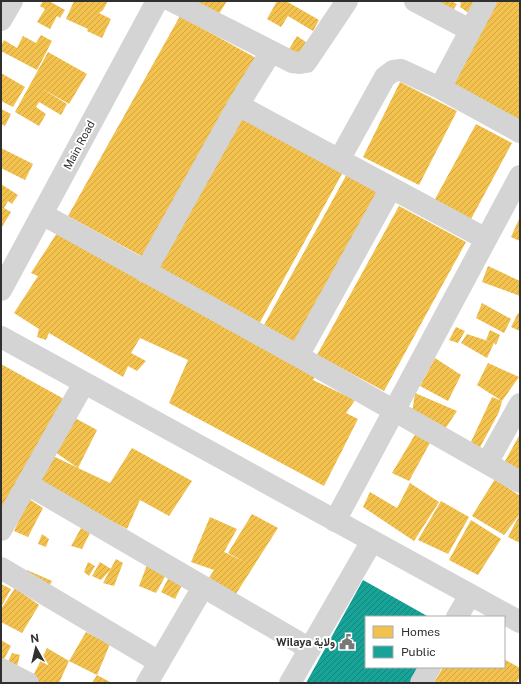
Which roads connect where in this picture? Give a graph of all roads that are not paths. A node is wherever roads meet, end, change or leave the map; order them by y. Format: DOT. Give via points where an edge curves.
graph roads {
  1 [pos="157,1"];
  2 [pos="172,1"];
  3 [pos="347,1"];
  4 [pos="415,1"];
  5 [pos="486,1"];
  6 [pos="470,30"];
  7 [pos="271,52"];
  8 [pos="440,88"];
  9 [pos="238,105"];
  10 [pos="520,132"];
  11 [pos="339,160"];
  12 [pos="518,185"];
  13 [pos="391,188"];
  14 [pos="42,214"];
  15 [pos="486,239"];
  16 [pos="145,272"];
  17 [pos="1,290"];
  18 [pos="1,337"];
  19 [pos="298,356"];
  20 [pos="84,383"];
  21 [pos="520,404"];
  22 [pos="394,410"];
  23 [pos="487,463"];
  24 [pos="520,482"];
  25 [pos="26,484"];
  26 [pos="335,521"];
  27 [pos="1,530"];
  28 [pos="372,541"];
  29 [pos="1,568"];
  30 [pos="203,587"];
  31 [pos="470,594"];
  32 [pos="458,616"];
  33 [pos="520,622"];
  34 [pos="310,649"];
  35 [pos="159,662"];
  36 [pos="429,668"];
  37 [pos="1,669"];
  38 [pos="28,683"];
  39 [pos="146,683"];
  40 [pos="290,683"];
  41 [pos="421,683"];
  1 -- 14 [label="street, Main Road"];
  2 -- 7 [label="street"];
  3 -- 7 [label="street" via="306,62 292,62"];
  4 -- 6 [label="street"];
  5 -- 6 [label="street"];
  6 -- 8 [label="street"];
  7 -- 9 [label="street"];
  8 -- 10 [label="street"];
  8 -- 11 [label="street" via="402,70 393,71 386,77"];
  9 -- 11 [label="street"];
  9 -- 16 [label="street"];
  11 -- 13 [label="street"];
  12 -- 15 [label="street"];
  13 -- 15 [label="street"];
  13 -- 19 [label="street"];
  14 -- 16 [label="street"];
  14 -- 17 [label="street, Main Road"];
  15 -- 22 [label="street"];
  16 -- 19 [label="street"];
  18 -- 20 [label="street"];
  19 -- 22 [label="street"];
  20 -- 25 [label="street"];
  20 -- 26 [label="street"];
  21 -- 23 [label="street"];
  22 -- 23 [label="street"];
  22 -- 26 [label="street"];
  23 -- 24 [label="street"];
  25 -- 27 [label="street"];
  25 -- 30 [label="street"];
  26 -- 28 [label="street"];
  28 -- 31 [label="street"];
  28 -- 34 [label="street"];
  29 -- 35 [label="street"];
  30 -- 34 [label="street"];
  30 -- 35 [label="street"];
  31 -- 32 [label="street"];
  31 -- 33 [label="street"];
  34 -- 40 [label="street"];
  35 -- 39 [label="street"];
  36 -- 41 [label="street"];
  37 -- 38 [label="street"];
}
